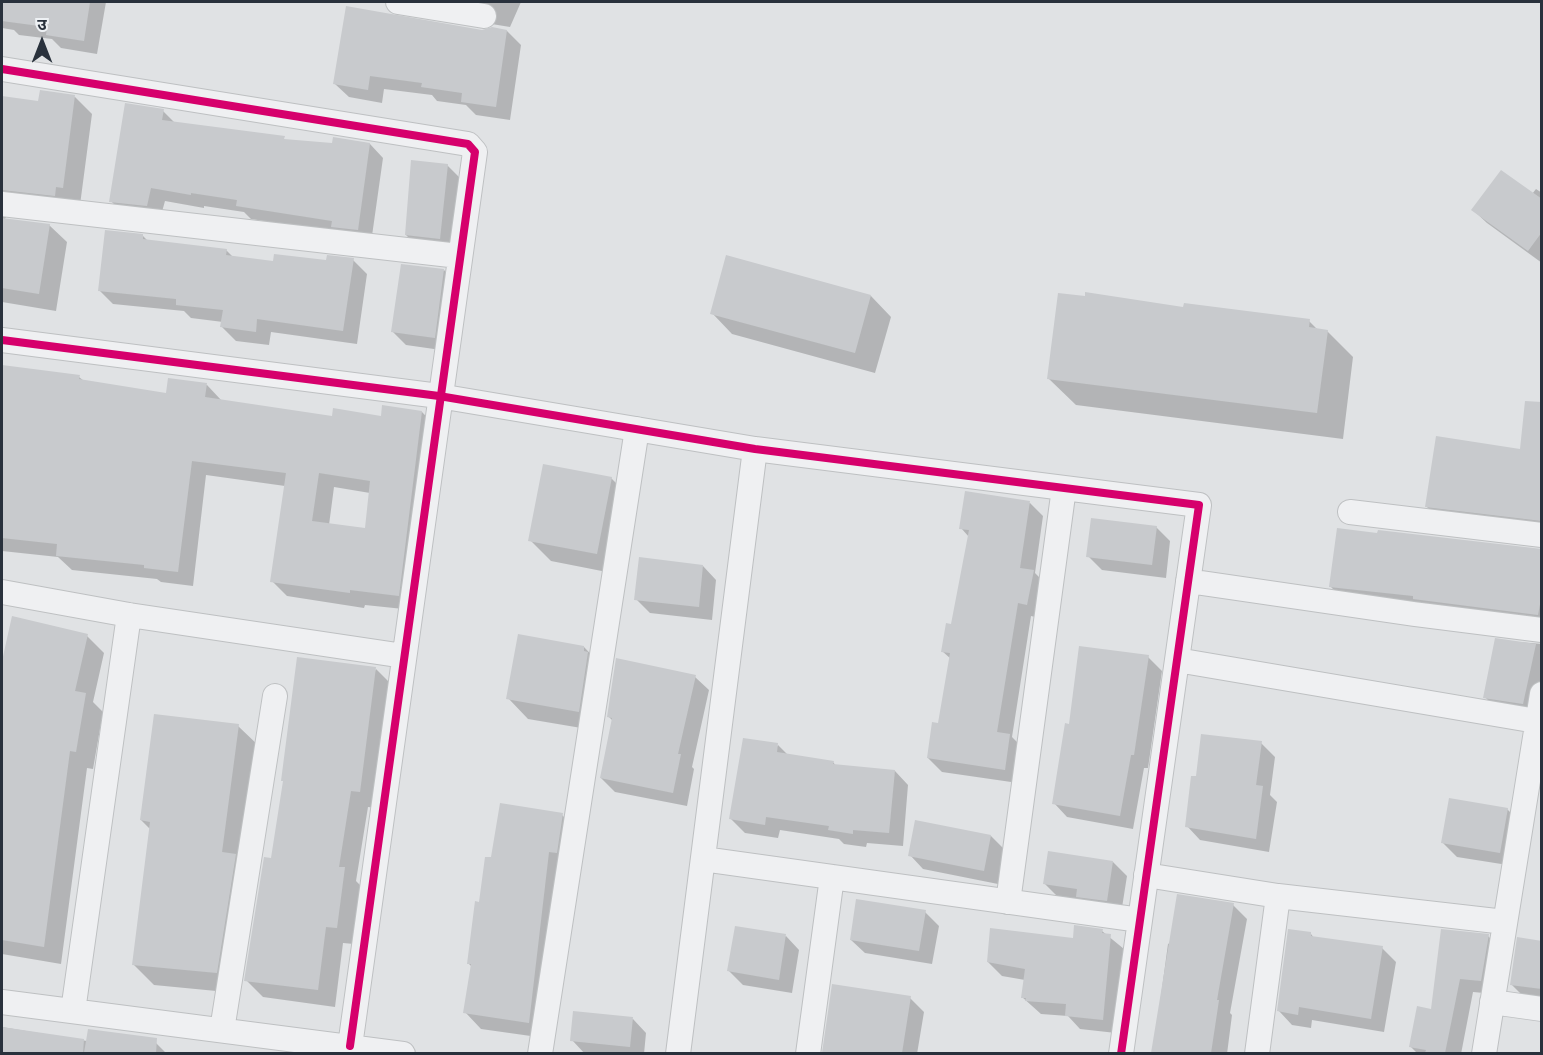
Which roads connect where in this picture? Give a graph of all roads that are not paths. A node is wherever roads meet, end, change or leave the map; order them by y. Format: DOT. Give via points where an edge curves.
graph roads {
  1 [pos="398,2"];
  2 [pos="484,16"];
  3 [pos="2,69"];
  4 [pos="2,204"];
  5 [pos="459,256"];
  6 [pos="2,340"];
  7 [pos="440,396"];
  8 [pos="637,429"];
  9 [pos="755,449"];
  10 [pos="1064,488"];
  11 [pos="1350,512"];
  12 [pos="1542,535"];
  13 [pos="1188,580"];
  14 [pos="2,592"];
  15 [pos="129,615"];
  16 [pos="1542,630"];
  17 [pos="404,656"];
  18 [pos="1177,660"];
  19 [pos="1542,694"];
  20 [pos="276,696"];
  21 [pos="1539,722"];
  22 [pos="703,859"];
  23 [pos="1146,875"];
  24 [pos="832,877"];
  25 [pos="1278,896"];
  26 [pos="1008,902"];
  27 [pos="1140,920"];
  28 [pos="1505,922"];
  29 [pos="2,1002"];
  30 [pos="1492,1002"];
  31 [pos="1542,1009"];
  32 [pos="73,1011"];
  33 [pos="222,1030"];
  34 [pos="350,1046"];
  35 [pos="403,1053"];
  36 [pos="540,1053"];
  37 [pos="678,1053"];
  38 [pos="808,1053"];
  39 [pos="1121,1053"];
  40 [pos="1257,1053"];
  41 [pos="1484,1053"];
  1 -- 2 [label="street"];
  3 -- 5 [label="street" via="468,144 476,157"];
  4 -- 5 [label="street"];
  5 -- 7 [label="street"];
  6 -- 7 [label="street"];
  7 -- 8 [label="street"];
  7 -- 17 [label="street"];
  8 -- 9 [label="street"];
  8 -- 36 [label="street"];
  9 -- 10 [label="street"];
  9 -- 22 [label="street"];
  10 -- 13 [label="street" via="1199,505"];
  10 -- 26 [label="street"];
  11 -- 12 [label="street"];
  13 -- 16 [label="street"];
  13 -- 18 [label="street"];
  14 -- 15 [label="street"];
  15 -- 17 [label="street"];
  15 -- 32 [label="street"];
  17 -- 34 [label="street"];
  18 -- 21 [label="street"];
  18 -- 23 [label="street"];
  19 -- 21 [label="street"];
  20 -- 33 [label="street"];
  21 -- 28 [label="street"];
  22 -- 24 [label="street"];
  22 -- 37 [label="street"];
  23 -- 25 [label="street"];
  23 -- 27 [label="street"];
  24 -- 26 [label="street"];
  24 -- 38 [label="street"];
  25 -- 28 [label="street"];
  25 -- 40 [label="street"];
  26 -- 27 [label="street"];
  27 -- 39 [label="street"];
  28 -- 30 [label="street"];
  29 -- 32 [label="street"];
  30 -- 31 [label="street"];
  30 -- 41 [label="street"];
  32 -- 33 [label="street"];
  33 -- 34 [label="street"];
  34 -- 35 [label="street"];
}
